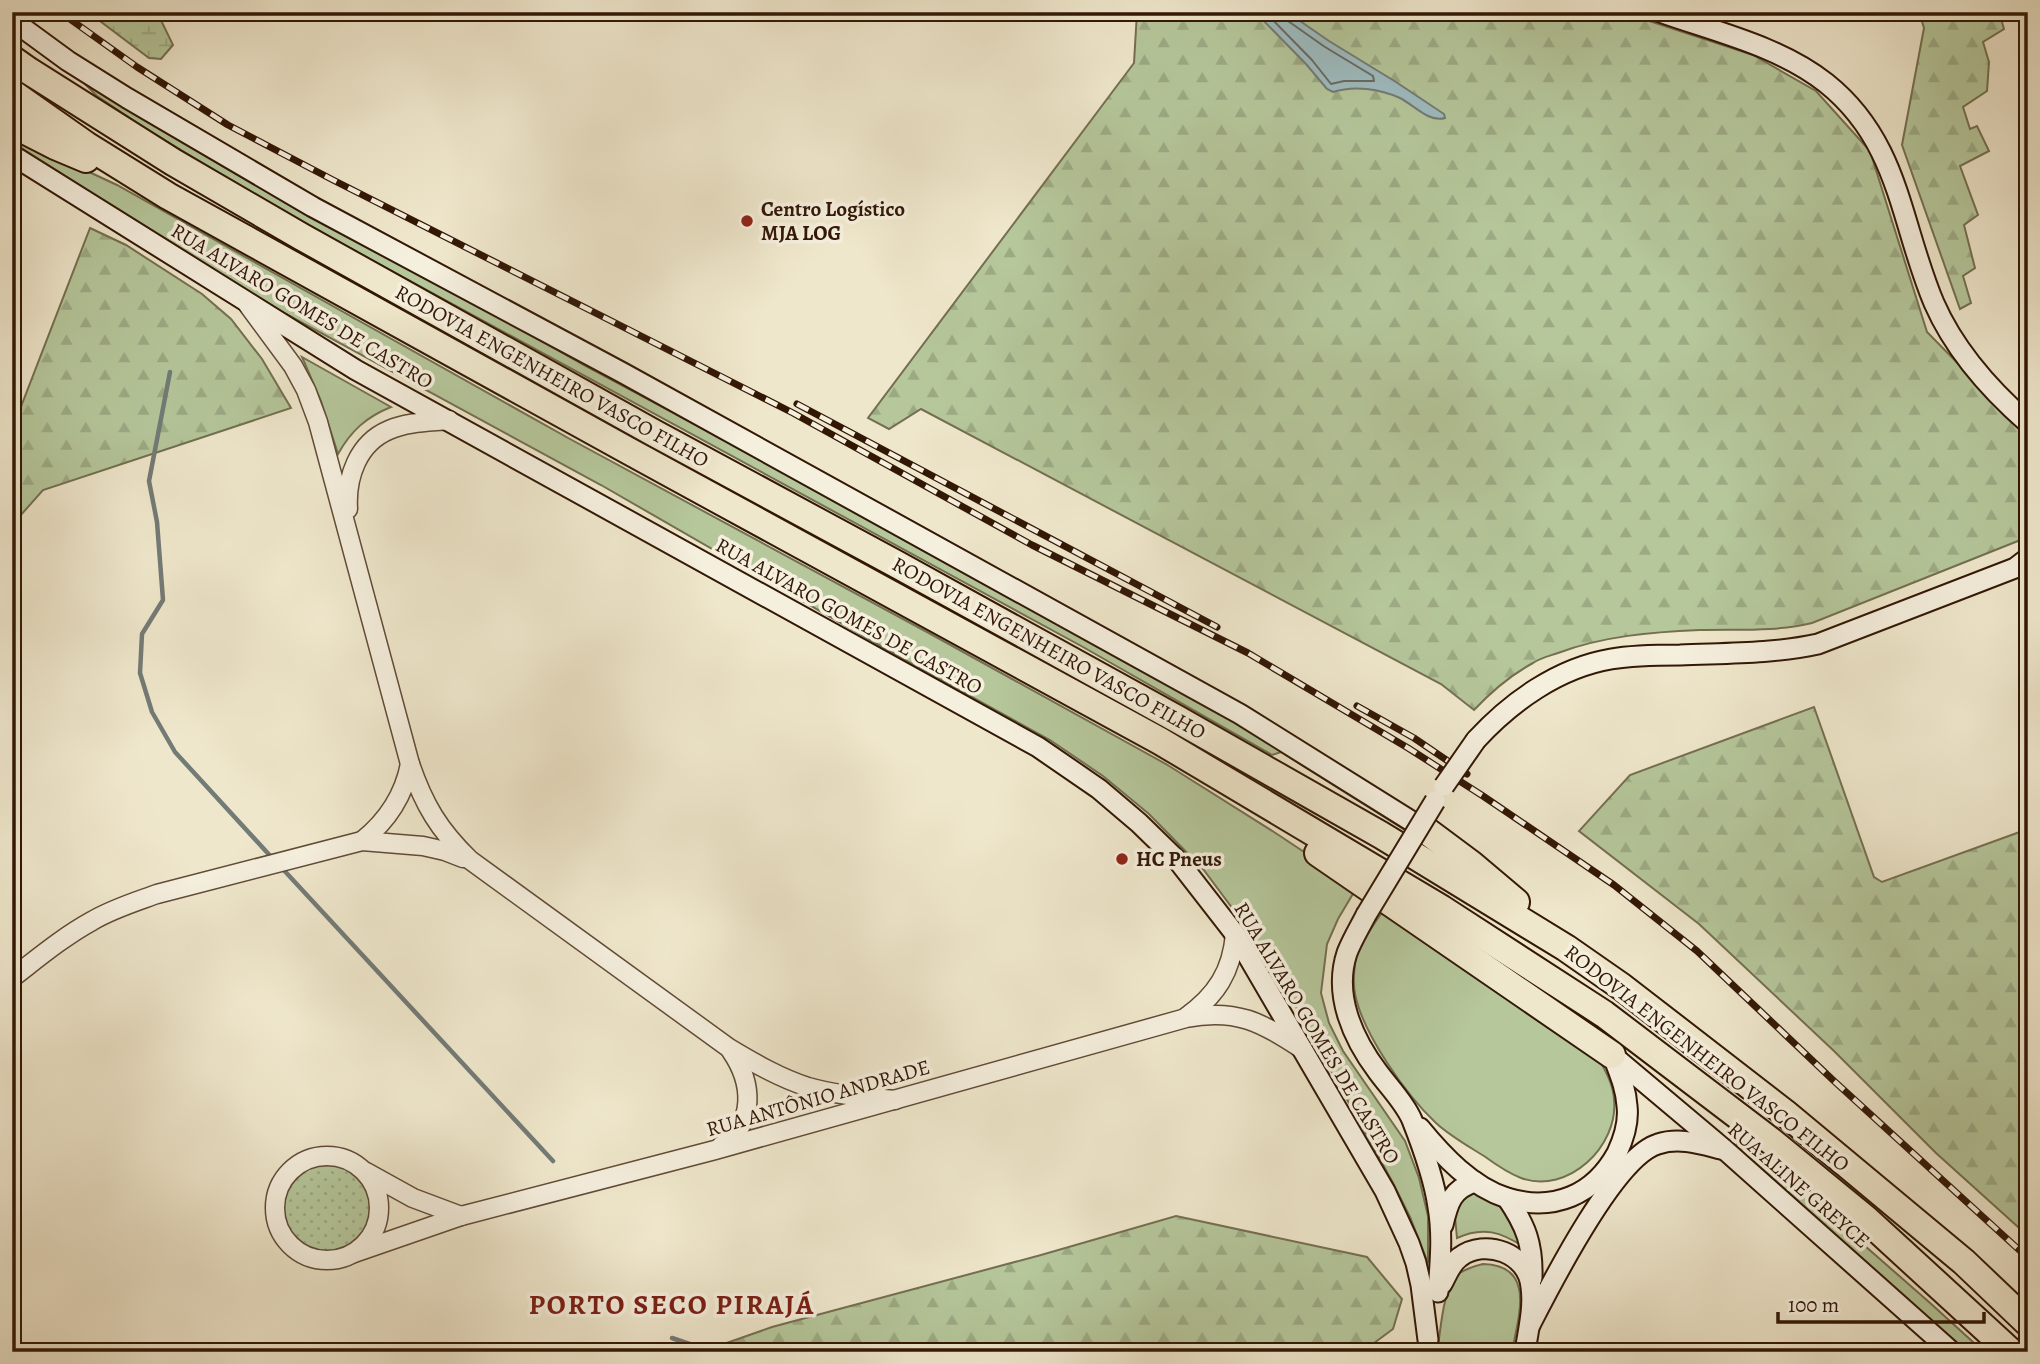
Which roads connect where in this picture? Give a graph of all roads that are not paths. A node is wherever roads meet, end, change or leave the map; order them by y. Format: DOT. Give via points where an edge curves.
graph roads {
  1 [pos="1660,12"];
  2 [pos="12,18"];
  3 [pos="12,59"];
  4 [pos="12,93"];
  5 [pos="12,124"];
  6 [pos="12,155"];
  7 [pos="167,196"];
  8 [pos="248,305"];
  9 [pos="449,420"];
  10 [pos="2028,423"];
  11 [pos="351,543"];
  12 [pos="2023,564"];
  13 [pos="1160,740"];
  14 [pos="410,764"];
  15 [pos="1424,829"];
  16 [pos="362,841"];
  17 [pos="470,860"];
  18 [pos="1236,934"];
  19 [pos="1566,948"];
  20 [pos="12,978"];
  21 [pos="1185,1018"];
  22 [pos="729,1048"];
  23 [pos="1302,1049"];
  24 [pos="1612,1055"];
  25 [pos="895,1100"];
  26 [pos="1410,1117"];
  27 [pos="715,1150"];
  28 [pos="1725,1150"];
  29 [pos="364,1171"];
  30 [pos="1475,1182"];
  31 [pos="1507,1198"];
  32 [pos="461,1216"];
  33 [pos="1441,1237"];
  34 [pos="354,1253"];
  35 [pos="1531,1285"];
  36 [pos="1438,1292"];
  37 [pos="2028,1323"];
  38 [pos="1530,1325"];
  39 [pos="1427,1346"];
  40 [pos="1525,1352"];
  41 [pos="1952,1352"];
  42 [pos="2011,1352"];
  1 -- 10 [label="main road" via="1780,56 1806,69 1845,101 1868,128 1891,170 1944,324 1988,385"];
  2 -- 15 [label="main road" via="127,99 280,188 1240,714"];
  3 -- 19 [label="highway, RODOVIA ENGENHEIRO VASCO FILHO" via="173,162 302,237 1177,719 1381,835"];
  4 -- 7 [label="highway, RODOVIA ENGENHEIRO VASCO FILHO"];
  5 -- 7 [label="highway"];
  6 -- 8 [label="main road, RUA ALVARO GOMES DE CASTRO"];
  7 -- 13 [label="highway, RODOVIA ENGENHEIRO VASCO FILHO"];
  8 -- 9 [label="main road, RUA ALVARO GOMES DE CASTRO"];
  8 -- 11 [label="street" via="278,342 306,390"];
  9 -- 11 [label="street" via="388,430 365,447 349,482"];
  9 -- 18 [label="main road, RUA ALVARO GOMES DE CASTRO" via="1038,747 1139,822 1179,862"];
  11 -- 14 [label="street"];
  12 -- 26 [label="main road, bridge" via="1818,643 1765,652 1636,656 1587,666 1523,697 1492,723 1440,794 1366,915 1343,971 1346,1011 1371,1063"];
  13 -- 24 [label="highway" via="1214,783"];
  13 -- 42 [label="highway, RODOVIA ENGENHEIRO VASCO FILHO" via="1442,909 1604,1014 1772,1141 1866,1219"];
  14 -- 16 [label="street" via="391,810"];
  14 -- 17 [label="street" via="432,816"];
  15 -- 19 [label="highway"];
  16 -- 17 [label="street" via="423,846"];
  16 -- 20 [label="street" via="157,894 114,910 67,936"];
  17 -- 22 [label="street"];
  18 -- 21 [label="street, RUA ANTÔNIO ANDRADE" via="1225,977"];
  18 -- 23 [label="main road, RUA ALVARO GOMES DE CASTRO"];
  19 -- 37 [label="highway, RODOVIA ENGENHEIRO VASCO FILHO" via="1785,1114 1964,1262"];
  21 -- 23 [label="street, RUA ANTÔNIO ANDRADE" via="1247,1018"];
  21 -- 25 [label="street, RUA ANTÔNIO ANDRADE"];
  22 -- 25 [label="street" via="807,1087"];
  22 -- 27 [label="street" via="744,1074 747,1103 739,1130"];
  23 -- 39 [label="main road, RUA ALVARO GOMES DE CASTRO" via="1385,1191 1409,1243 1421,1285"];
  24 -- 28 [label="main road, RUA ALINE GREYCE"];
  24 -- 31 [label="main road" via="1625,1089 1627,1122 1604,1174 1566,1199 1535,1203"];
  25 -- 27 [label="street, RUA ANTÔNIO ANDRADE"];
  26 -- 30 [label="main road" via="1436,1148"];
  26 -- 33 [label="main road" via="1435,1189"];
  27 -- 32 [label="street, RUA ANTÔNIO ANDRADE"];
  28 -- 38 [label="main road" via="1674,1141 1658,1143 1641,1153 1619,1176 1571,1247"];
  28 -- 41 [label="main road, RUA ALINE GREYCE"];
  29 -- 32 [label="street" via="413,1198"];
  29 -- 34 [label="street" via="379,1199 379,1214 367,1241"];
  29 -- 34 [label="street" via="332,1156 314,1157 298,1164 277,1193 275,1211 288,1243 320,1260"];
  30 -- 31 [label="main road"];
  30 -- 33 [label="main road" via="1453,1195"];
  31 -- 35 [label="main road" via="1530,1242"];
  32 -- 34 [label="street, RUA ANTÔNIO ANDRADE"];
  33 -- 36 [label="main road"];
  35 -- 36 [label="main road" via="1523,1264 1513,1256 1503,1251 1472,1251 1451,1267"];
  35 -- 38 [label="main road"];
  36 -- 39 [label="main road"];
  38 -- 40 [label="main road"];
}
